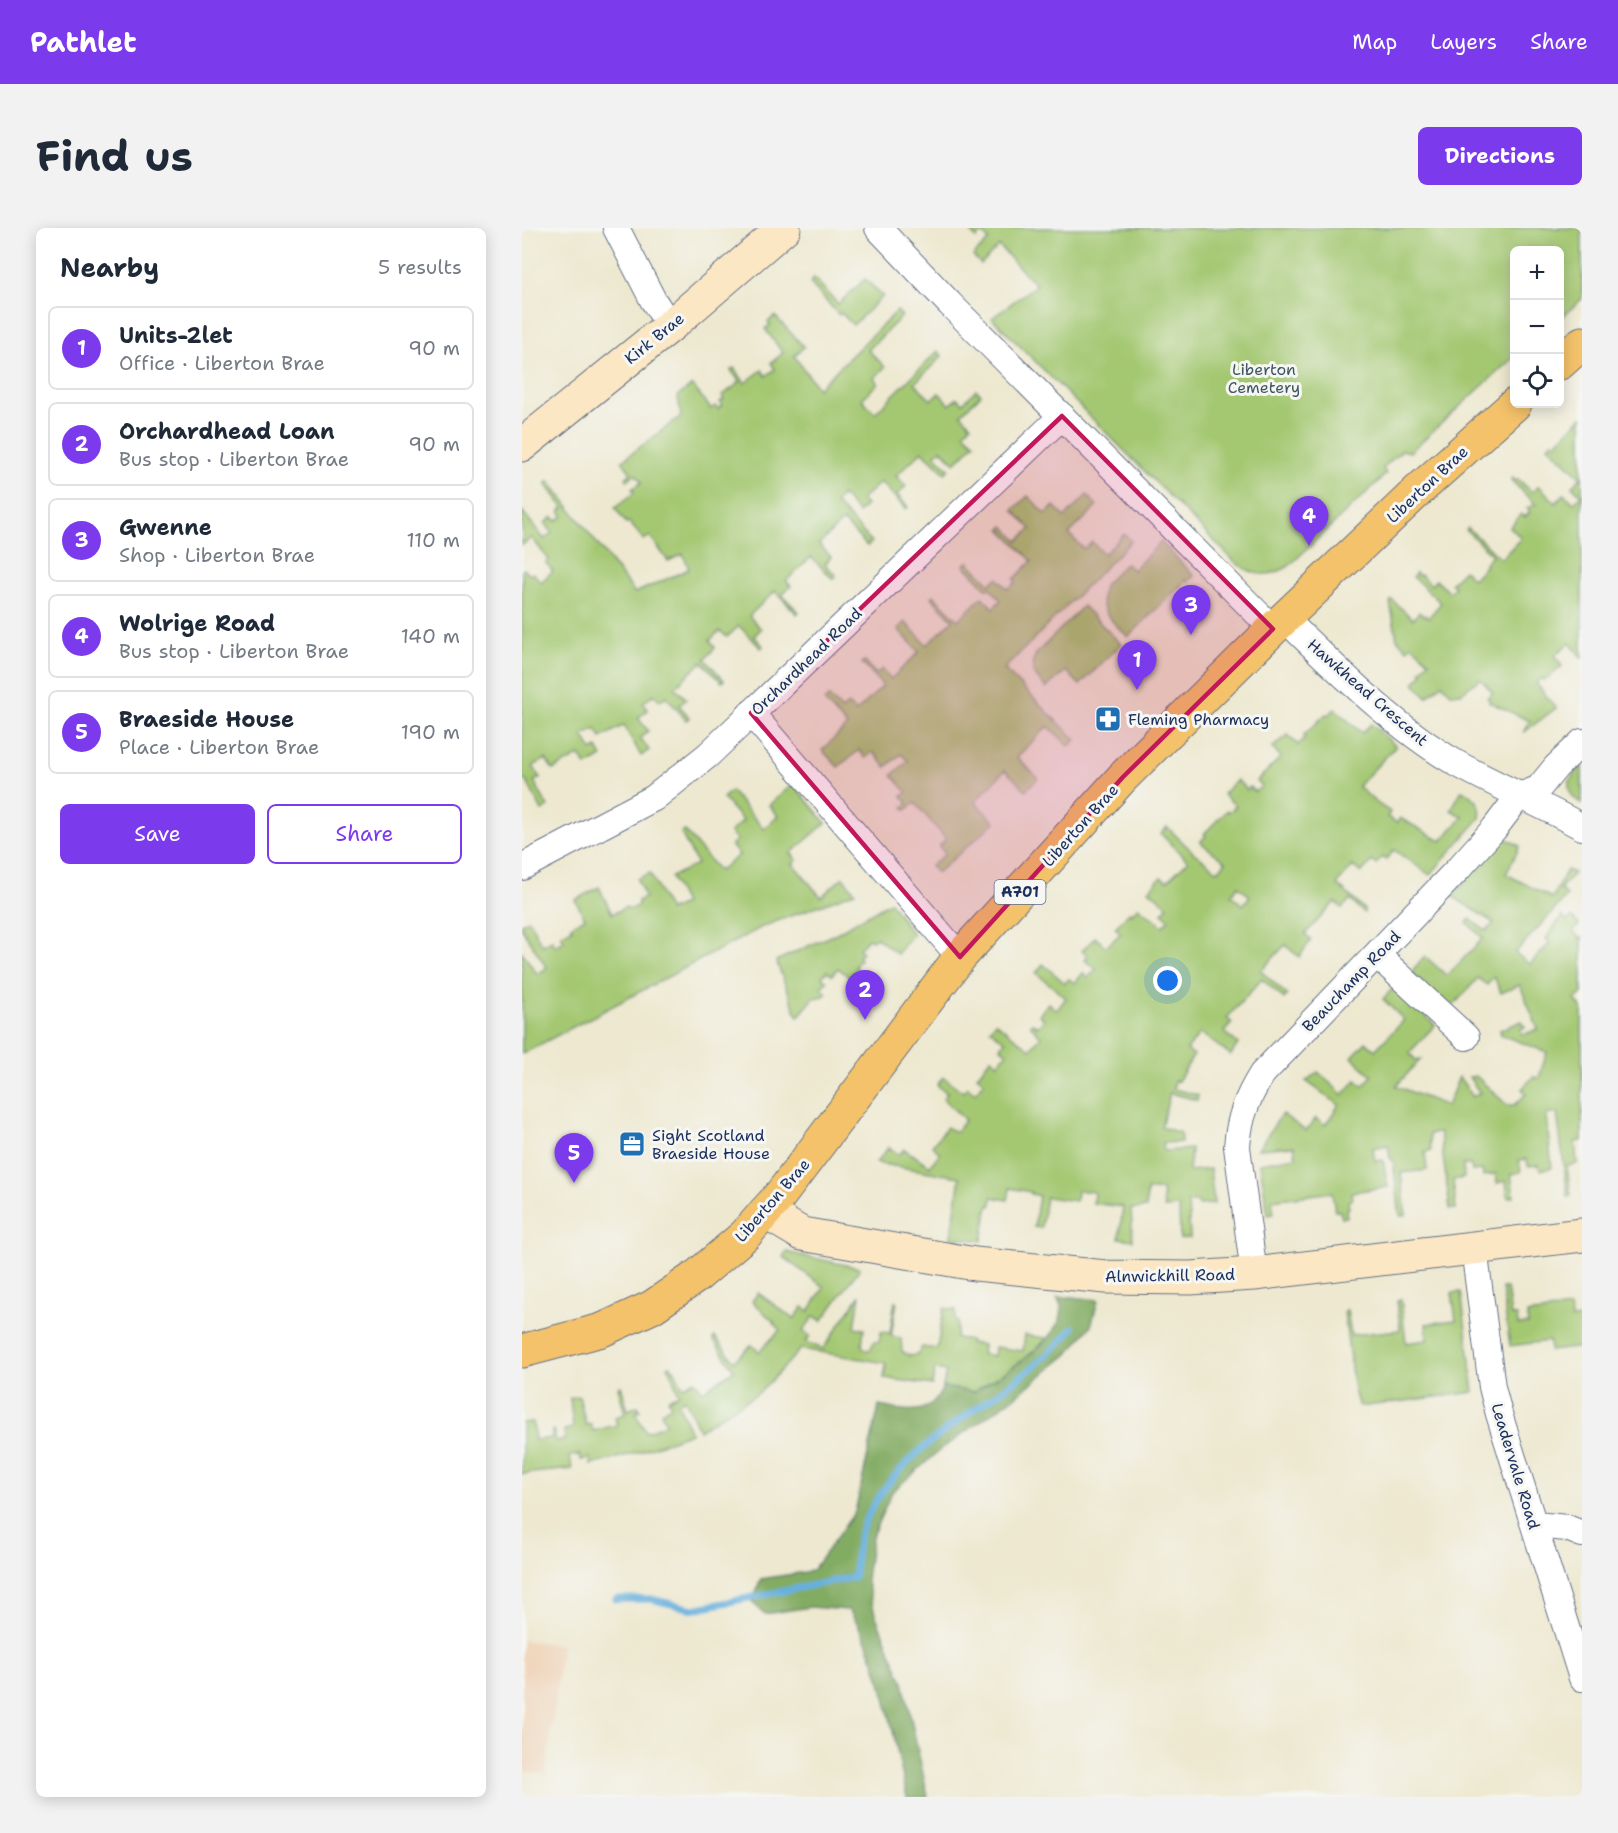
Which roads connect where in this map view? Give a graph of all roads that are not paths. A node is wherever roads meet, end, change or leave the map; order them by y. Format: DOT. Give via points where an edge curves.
graph roads {
  1 [pos="616,228"];
  2 [pos="784,228"];
  3 [pos="878,228"];
  4 [pos="670,326"];
  5 [pos="1582,343"];
  6 [pos="1564,359"];
  7 [pos="1511,408"];
  8 [pos="1062,416"];
  9 [pos="522,445"];
  10 [pos="1279,624"];
  11 [pos="751,713"];
  12 [pos="1582,742"];
  13 [pos="1519,796"];
  14 [pos="1582,827"];
  15 [pos="522,867"];
  16 [pos="1377,955"];
  17 [pos="960,957"];
  18 [pos="1466,1037"];
  19 [pos="765,1212"];
  20 [pos="1582,1235"];
  21 [pos="1474,1248"];
  22 [pos="1254,1274"];
  23 [pos="522,1351"];
  24 [pos="1534,1525"];
  25 [pos="1582,1534"];
  26 [pos="1582,1678"];
  1 -- 4 [label="street"];
  2 -- 4 [label="street, Kirk Brae"];
  3 -- 8 [label="street, Hawkhead Crescent"];
  4 -- 9 [label="street, Kirk Brae"];
  5 -- 6 [label="main road"];
  7 -- 10 [label="main road, Liberton Brae / A701"];
  8 -- 10 [label="street, Hawkhead Crescent"];
  8 -- 11 [label="street, Orchardhead Road"];
  10 -- 13 [label="street, Hawkhead Crescent" via="1338,668 1409,730 1455,762"];
  10 -- 17 [label="main road, Liberton Brae / A701" via="1124,777"];
  11 -- 15 [label="street, Orchardhead Road" via="708,755 654,798"];
  11 -- 17 [label="street"];
  12 -- 13 [label="street, Beauchamp Road" via="1538,789"];
  13 -- 14 [label="street, Hawkhead Crescent"];
  13 -- 16 [label="street, Beauchamp Road" via="1494,829"];
  16 -- 18 [label="street"];
  16 -- 22 [label="street, Beauchamp Road" via="1262,1074 1243,1108 1237,1146"];
  17 -- 19 [label="main road, Liberton Brae / A701"];
  19 -- 22 [label="street, Alnwickhill Road" via="802,1234 975,1264 1106,1277"];
  19 -- 23 [label="main road, Liberton Brae / A701" via="745,1235 697,1276 652,1307 602,1330"];
  20 -- 21 [label="street, Alnwickhill Road"];
  21 -- 22 [label="street, Alnwickhill Road"];
  21 -- 24 [label="street, Leadervale Road" via="1492,1387"];
  24 -- 25 [label="street" via="1567,1528"];
  24 -- 26 [label="street, Leadervale Road"];
}
